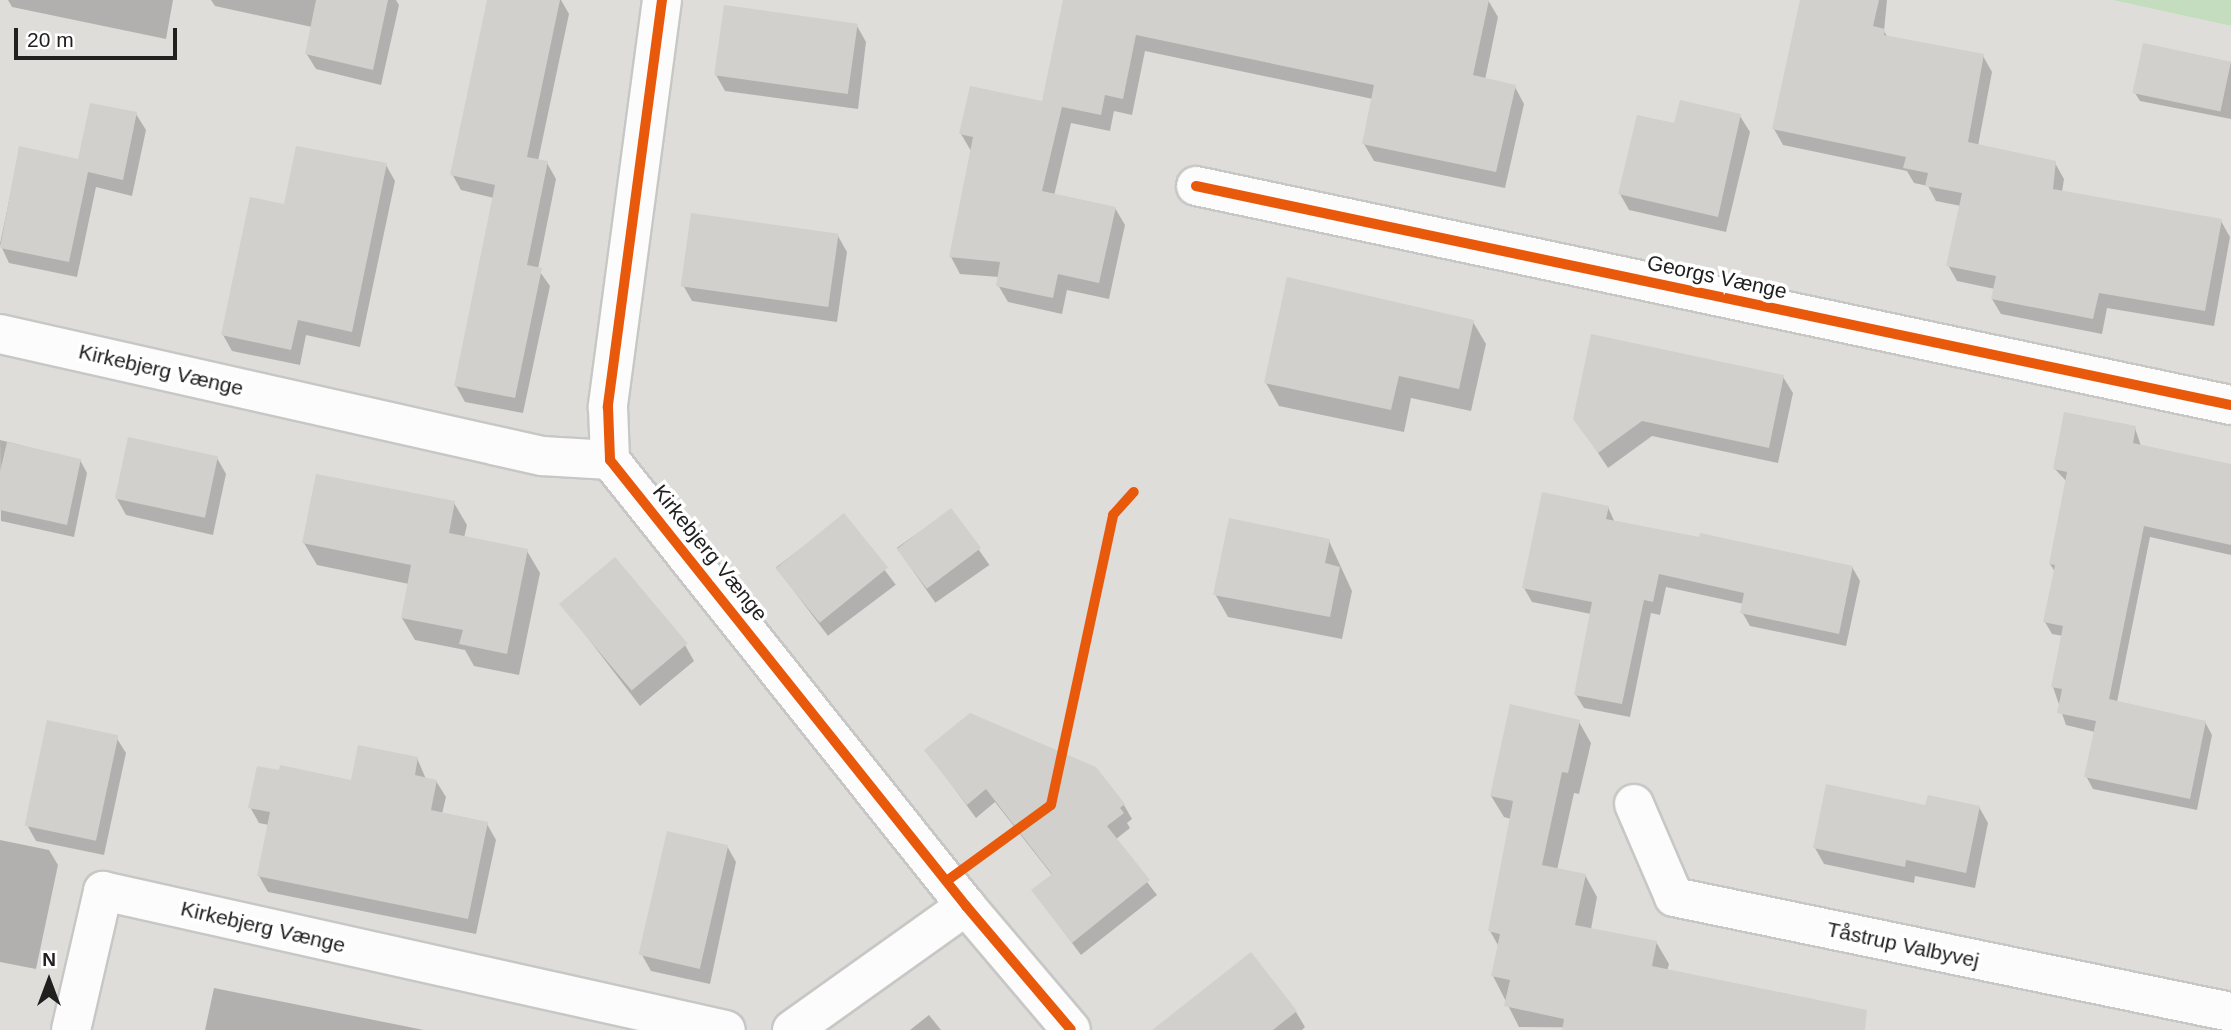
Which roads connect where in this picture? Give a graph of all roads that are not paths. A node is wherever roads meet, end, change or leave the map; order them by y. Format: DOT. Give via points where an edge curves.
graph roads {
  1 [pos="662,0"];
  2 [pos="1196,186"];
  3 [pos="0,334"];
  4 [pos="2231,405"];
  5 [pos="610,460"];
  6 [pos="1634,804"];
  7 [pos="966,906"];
  8 [pos="2231,1012"];
  9 [pos="71,1030"];
  10 [pos="726,1030"];
  11 [pos="792,1030"];
  12 [pos="1071,1030"];
  1 -- 5 [label="street" via="608,407"];
  2 -- 4 [label="street, Georgs Vænge"];
  3 -- 5 [label="street, Kirkebjerg Vænge" via="542,456"];
  5 -- 7 [label="street, Kirkebjerg Vænge"];
  6 -- 8 [label="street, Tåstrup Valbyvej" via="1674,897"];
  7 -- 11 [label="street"];
  7 -- 12 [label="street, Kirkebjerg Vænge"];
  9 -- 10 [label="street, Kirkebjerg Vænge" via="103,891"];
}
